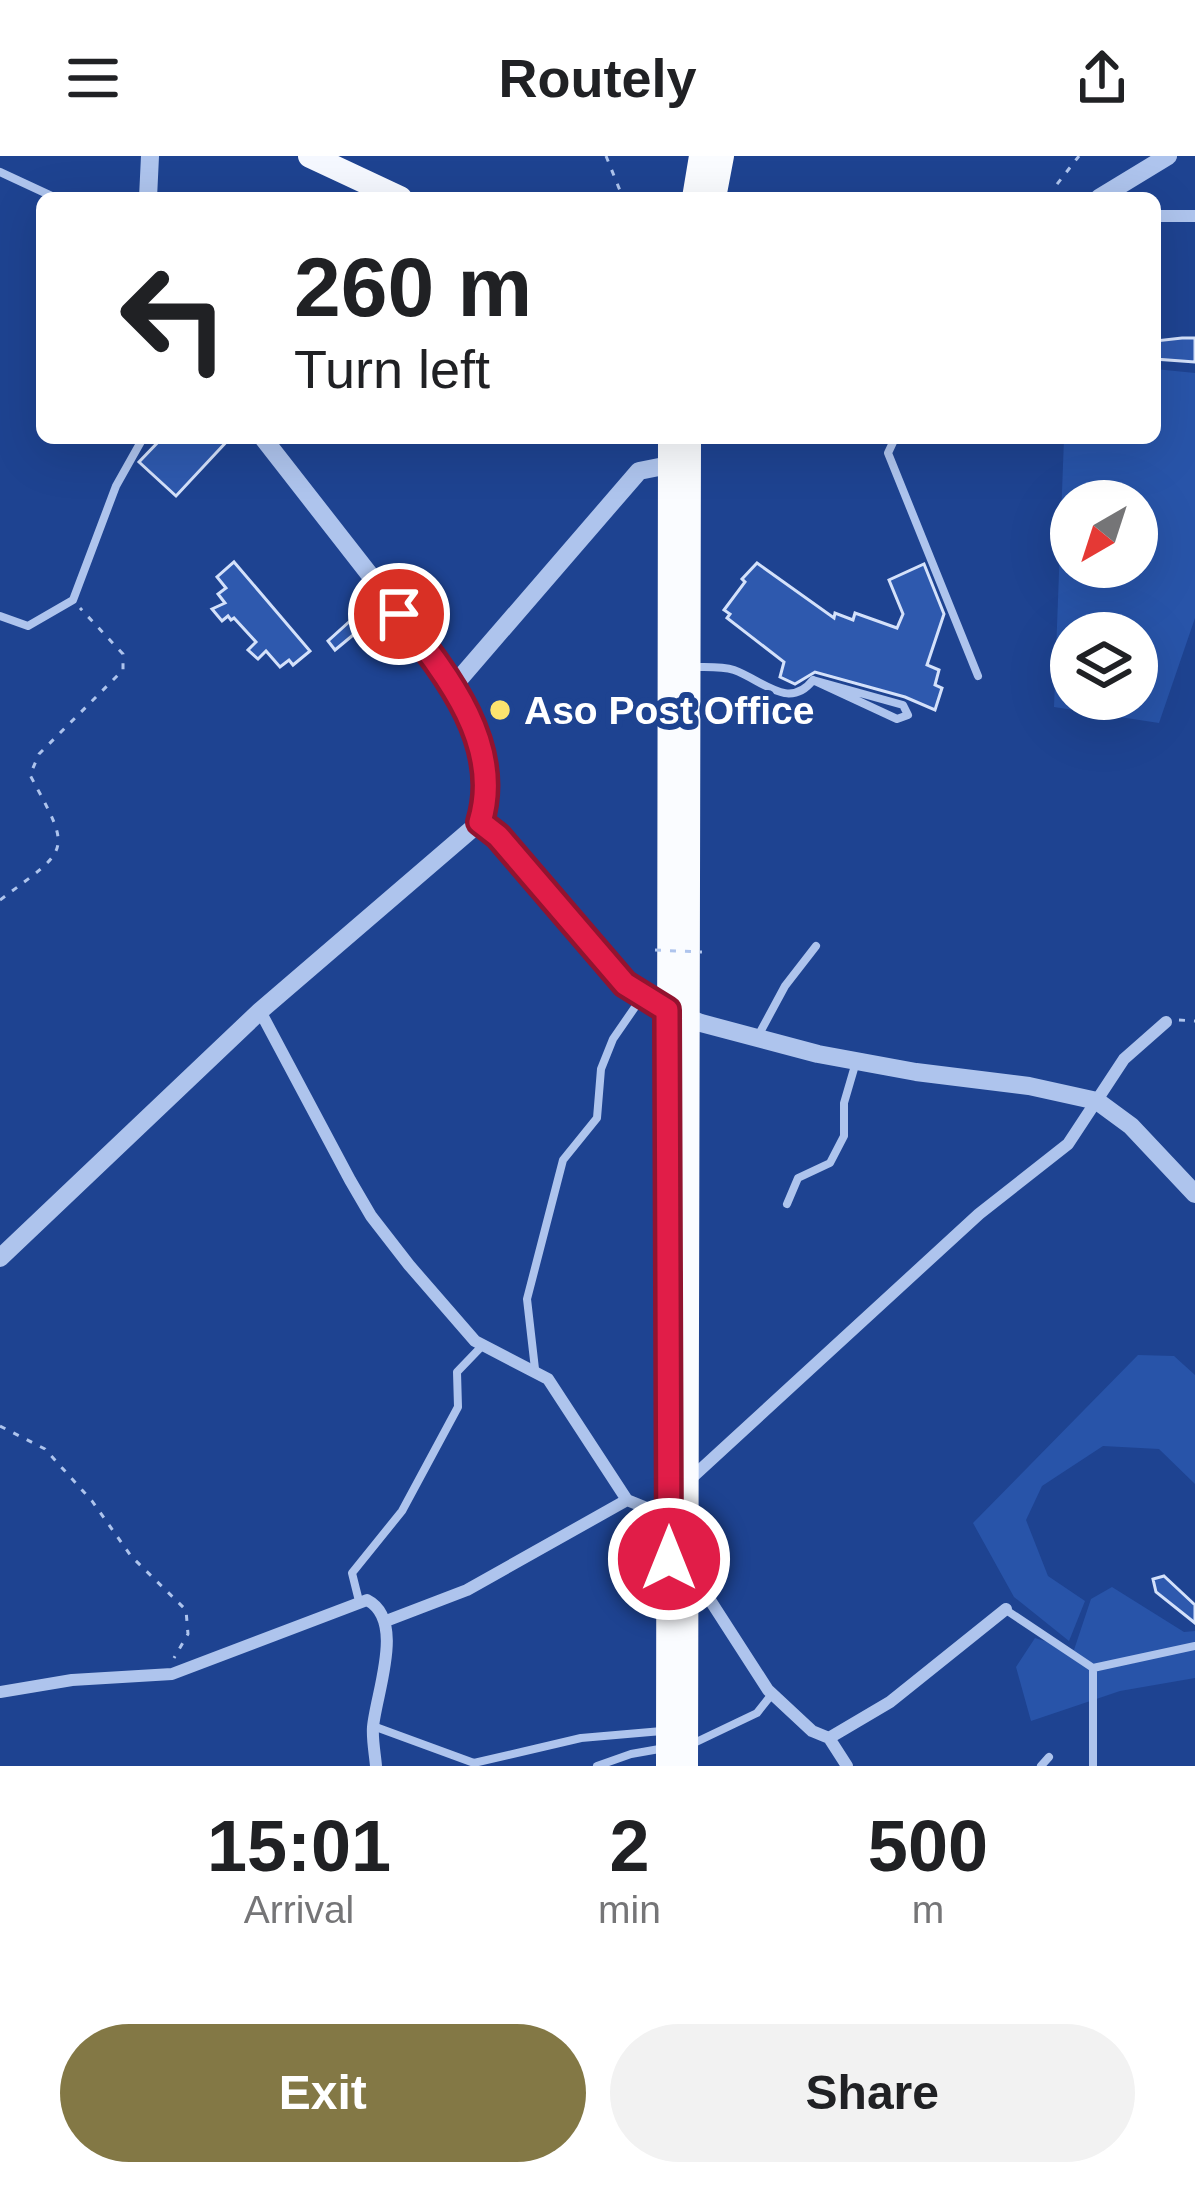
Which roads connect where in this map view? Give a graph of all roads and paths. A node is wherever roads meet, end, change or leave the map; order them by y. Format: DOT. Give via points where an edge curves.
graph roads {
  1 [pos="150,156"];
  2 [pos="310,156"];
  3 [pos="606,156"];
  4 [pos="701,156"];
  5 [pos="722,156"];
  6 [pos="1079,156"];
  7 [pos="1168,156"];
  8 [pos="0,172"];
  9 [pos="43,192"];
  10 [pos="148,192"];
  11 [pos="387,192"];
  12 [pos="621,192"];
  13 [pos="695,192"];
  14 [pos="715,192"];
  15 [pos="1054,192"];
  16 [pos="1109,192"];
  17 [pos="1161,216"];
  18 [pos="1195,216"];
  19 [pos="140,444"];
  20 [pos="267,444"];
  21 [pos="670,444"];
  22 [pos="689,444"];
  23 [pos="892,444"];
  24 [pos="669,465"];
  25 [pos="73,600"];
  26 [pos="0,616"];
  27 [pos="686,667"];
  28 [pos="978,676"];
  29 [pos="813,680"];
  30 [pos="455,684"];
  31 [pos="480,822"];
  32 [pos="0,900"];
  33 [pos="816,946"];
  34 [pos="655,950"];
  35 [pos="702,952"];
  36 [pos="642,998"];
  37 [pos="260,1011"];
  38 [pos="677,1014"];
  39 [pos="1195,1021"];
  40 [pos="1166,1022"];
  41 [pos="756,1040"];
  42 [pos="856,1062"];
  43 [pos="1097,1101"];
  44 [pos="1195,1194"];
  45 [pos="788,1204"];
  46 [pos="0,1258"];
  47 [pos="482,1346"];
  48 [pos="535,1369"];
  49 [pos="0,1426"];
  50 [pos="686,1483"];
  51 [pos="627,1500"];
  52 [pos="669,1517"];
  53 [pos="688,1566"];
  54 [pos="359,1601"];
  55 [pos="1006,1610"];
  56 [pos="386,1621"];
  57 [pos="1195,1646"];
  58 [pos="1093,1668"];
  59 [pos="164,1675"];
  60 [pos="0,1692"];
  61 [pos="772,1694"];
  62 [pos="373,1726"];
  63 [pos="829,1738"];
  64 [pos="676,1751"];
  65 [pos="1049,1757"];
  66 [pos="461,1762"];
  67 [pos="376,1766"];
  68 [pos="597,1766"];
  69 [pos="847,1766"];
  70 [pos="1041,1766"];
  71 [pos="1094,1766"];
  1 -- 10 [label="street"];
  2 -- 11 [label="main road"];
  3 -- 12 [label="path"];
  4 -- 13 [label="highway"];
  5 -- 14 [label="highway"];
  6 -- 15 [label="path"];
  7 -- 16 [label="street"];
  8 -- 9 [label="lane"];
  17 -- 18 [label="street"];
  19 -- 25 [label="lane"];
  20 -- 30 [label="street"];
  21 -- 24 [label="highway"];
  22 -- 27 [label="highway"];
  23 -- 28 [label="lane" via="888,453"];
  24 -- 30 [label="street" via="639,471"];
  24 -- 38 [label="highway"];
  25 -- 26 [label="lane" via="28,626"];
  25 -- 32 [label="path" via="123,654 123,670 39,754 30,775 62,846"];
  27 -- 29 [label="lane" via="730,668 788,695"];
  27 -- 38 [label="highway"];
  29 -- 29 [label="lane" via="903,705 908,715 897,719"];
  30 -- 31 [label="street" via="488,789"];
  31 -- 36 [label="street"];
  31 -- 37 [label="street"];
  33 -- 41 [label="lane"];
  34 -- 35 [label="path, bridge"];
  36 -- 38 [label="street"];
  36 -- 48 [label="lane" via="601,1069 597,1118 563,1160 527,1299"];
  37 -- 46 [label="street"];
  37 -- 47 [label="street" via="371,1216"];
  38 -- 41 [label="street"];
  38 -- 50 [label="highway"];
  38 -- 52 [label="highway"];
  39 -- 40 [label="path"];
  40 -- 43 [label="street" via="1124,1059"];
  41 -- 42 [label="street"];
  42 -- 43 [label="street"];
  42 -- 45 [label="lane" via="844,1136 830,1163 798,1178"];
  43 -- 44 [label="street"];
  43 -- 50 [label="street" via="1068,1144 980,1214"];
  47 -- 48 [label="street"];
  47 -- 54 [label="lane" via="457,1372 458,1407 402,1511 352,1573"];
  48 -- 51 [label="street" via="558,1390"];
  49 -- 59 [label="path" via="45,1449 130,1556 186,1610 188,1634"];
  50 -- 53 [label="highway"];
  51 -- 52 [label="street"];
  51 -- 56 [label="street" via="466,1590"];
  52 -- 64 [label="highway"];
  53 -- 61 [label="street"];
  53 -- 64 [label="highway"];
  54 -- 56 [label="street" via="375,1604"];
  54 -- 59 [label="street"];
  55 -- 58 [label="lane"];
  55 -- 63 [label="street" via="890,1702"];
  56 -- 62 [label="street"];
  57 -- 58 [label="lane"];
  58 -- 71 [label="lane"];
  59 -- 60 [label="street"];
  61 -- 63 [label="street"];
  61 -- 64 [label="lane" via="757,1713"];
  62 -- 66 [label="lane"];
  62 -- 67 [label="street"];
  63 -- 69 [label="street"];
  64 -- 66 [label="lane" via="581,1738"];
  64 -- 68 [label="lane"];
  65 -- 70 [label="lane"];
}
